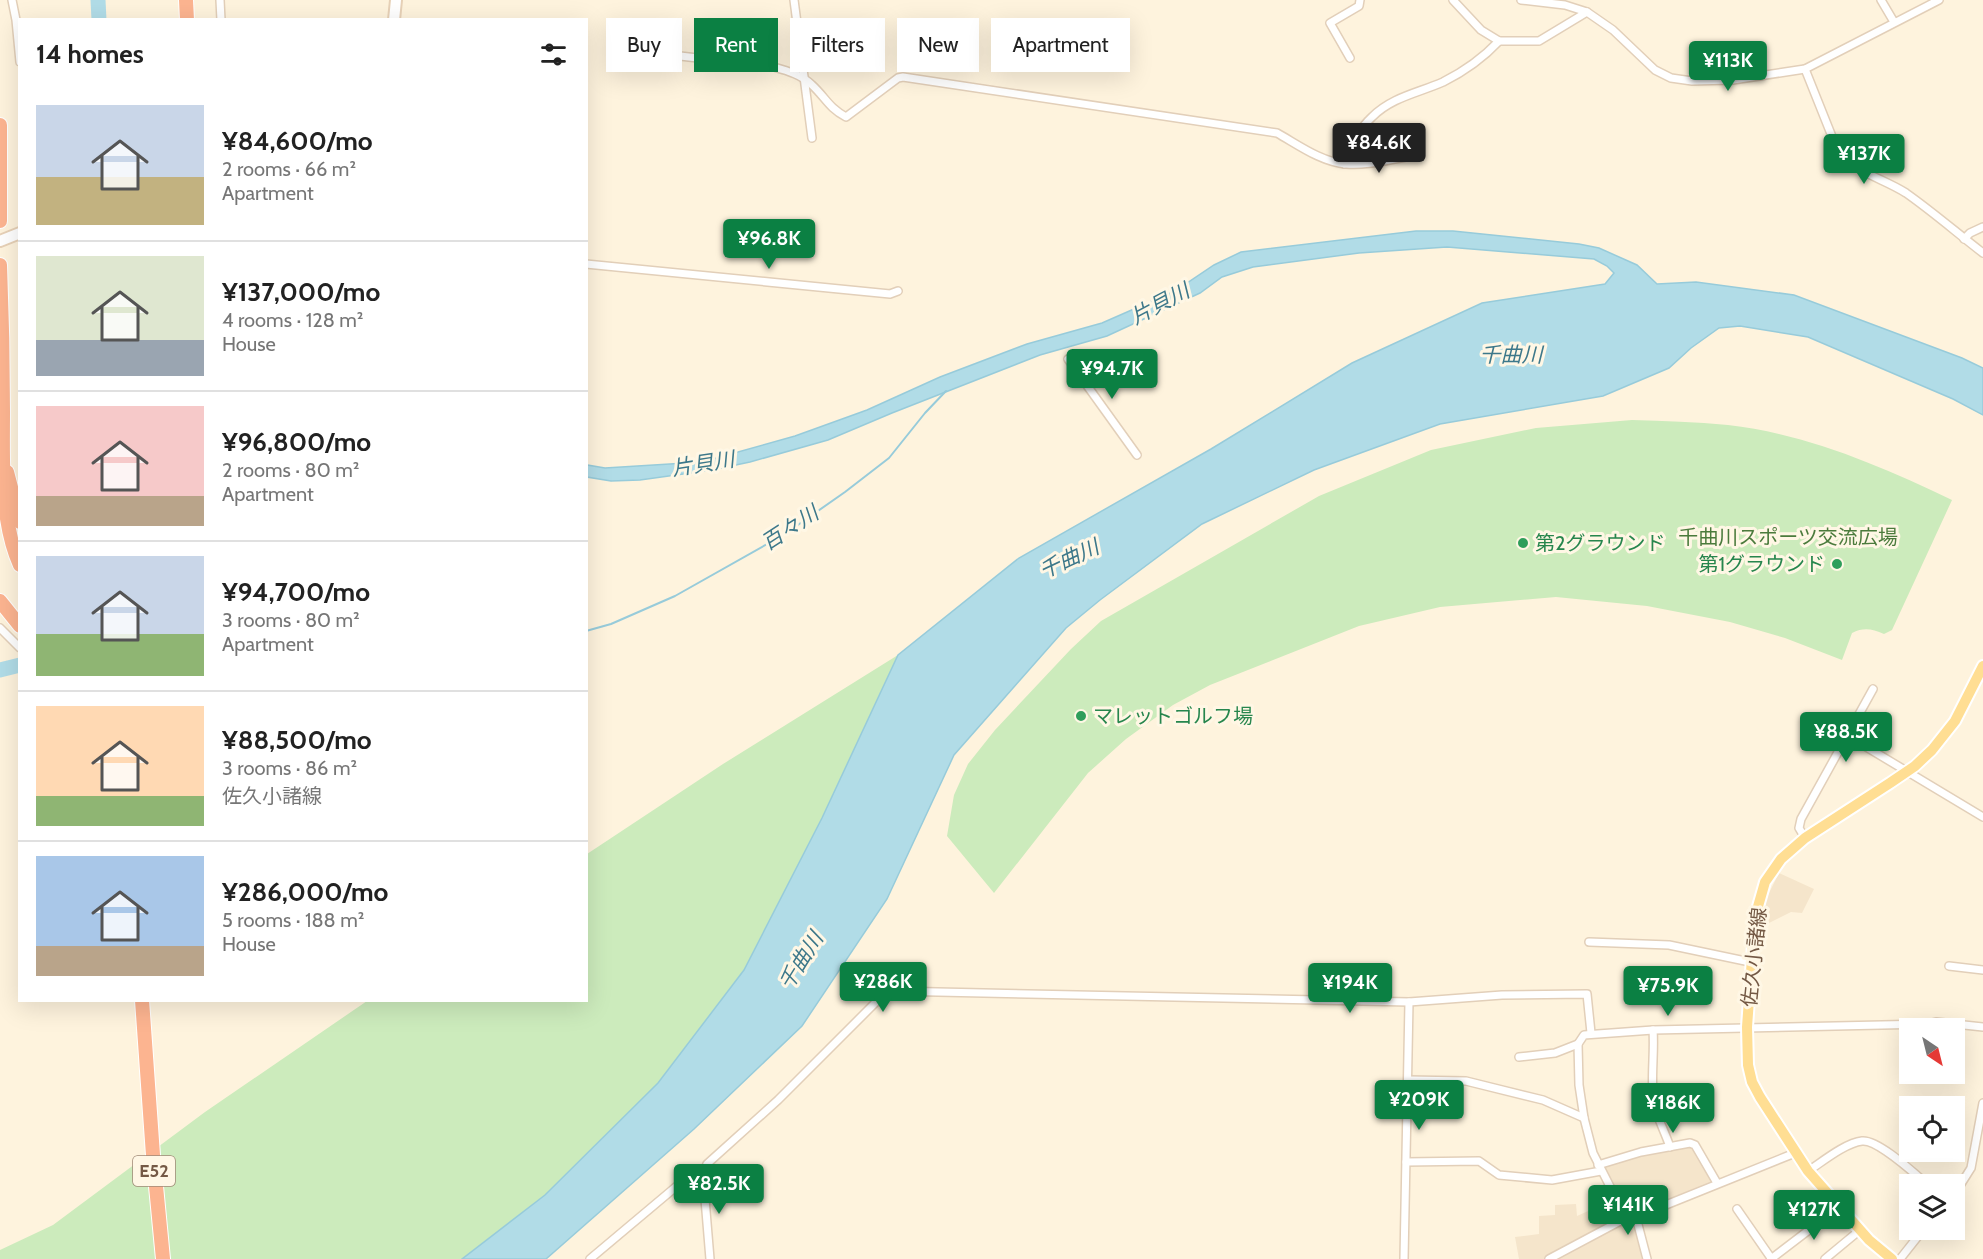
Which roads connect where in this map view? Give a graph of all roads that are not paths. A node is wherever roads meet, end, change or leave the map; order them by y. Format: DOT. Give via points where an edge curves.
graph roads {
  1 [pos="12,0"];
  2 [pos="186,0"];
  3 [pos="220,0"];
  4 [pos="396,0"];
  5 [pos="794,0"];
  6 [pos="1360,0"];
  7 [pos="1453,0"];
  8 [pos="1521,0"];
  9 [pos="1881,0"];
  10 [pos="1940,0"];
  11 [pos="1546,1"];
  12 [pos="1587,12"];
  13 [pos="187,18"];
  14 [pos="221,18"];
  15 [pos="394,18"];
  16 [pos="1894,22"];
  17 [pos="1499,40"];
  18 [pos="18,41"];
  19 [pos="682,56"];
  20 [pos="1350,58"];
  21 [pos="1805,69"];
  22 [pos="803,77"];
  23 [pos="0,125"];
  24 [pos="812,138"];
  25 [pos="1412,156"];
  26 [pos="1344,164"];
  27 [pos="0,221"];
  28 [pos="1983,226"];
  29 [pos="18,234"];
  30 [pos="1964,239"];
  31 [pos="0,241"];
  32 [pos="1983,253"];
  33 [pos="588,264"];
  34 [pos="0,265"];
  35 [pos="898,291"];
  36 [pos="0,305"];
  37 [pos="1068,359"];
  38 [pos="3,419"];
  39 [pos="1137,455"];
  40 [pos="18,515"];
  41 [pos="0,546"];
  42 [pos="18,562"];
  43 [pos="18,575"];
  44 [pos="0,601"];
  45 [pos="18,624"];
  46 [pos="0,628"];
  47 [pos="18,646"];
  48 [pos="1983,666"];
  49 [pos="1873,689"];
  50 [pos="1848,736"];
  51 [pos="1907,771"];
  52 [pos="1983,817"];
  53 [pos="1805,838"];
  54 [pos="1589,942"];
  55 [pos="1750,962"];
  56 [pos="1949,966"];
  57 [pos="1983,970"];
  58 [pos="142,1002"];
  59 [pos="1409,1002"];
  60 [pos="1747,1027"];
  61 [pos="1983,1027"];
  62 [pos="1653,1030"];
  63 [pos="1591,1033"];
  64 [pos="1578,1044"];
  65 [pos="1519,1057"];
  66 [pos="1408,1080"];
  67 [pos="1983,1103"];
  68 [pos="1584,1118"];
  69 [pos="1670,1147"];
  70 [pos="1795,1153"];
  71 [pos="1406,1162"];
  72 [pos="1600,1168"];
  73 [pos="704,1169"];
  74 [pos="1808,1171"];
  75 [pos="1915,1174"];
  76 [pos="1965,1178"];
  77 [pos="1717,1183"];
  78 [pos="1839,1207"];
  79 [pos="1737,1209"];
  80 [pos="1636,1217"];
  81 [pos="1626,1218"];
  82 [pos="1860,1230"];
  83 [pos="1915,1240"];
  84 [pos="1771,1258"];
  85 [pos="164,1259"];
  86 [pos="590,1259"];
  87 [pos="710,1259"];
  88 [pos="1404,1259"];
  89 [pos="1549,1259"];
  90 [pos="1647,1259"];
  91 [pos="1825,1259"];
  92 [pos="1892,1259"];
  93 [pos="1900,1259"];
  1 -- 18 [label="street"];
  2 -- 13 [label="highway"];
  3 -- 14 [label="street"];
  4 -- 15 [label="street"];
  5 -- 22 [label="street"];
  6 -- 20 [label="street" via="1359,6 1330,23"];
  7 -- 17 [label="street" via="1480,30"];
  8 -- 11 [label="street"];
  9 -- 16 [label="street"];
  10 -- 16 [label="street"];
  11 -- 12 [label="street"];
  12 -- 17 [label="street" via="1539,41"];
  12 -- 21 [label="street" via="1613,30 1655,70 1671,78 1734,80"];
  16 -- 21 [label="street"];
  17 -- 26 [label="street" via="1466,68 1379,111 1355,138"];
  19 -- 22 [label="street" via="774,67"];
  21 -- 30 [label="street" via="1844,159 1904,192"];
  22 -- 24 [label="street"];
  22 -- 26 [label="street" via="834,110 846,117 903,77 1276,133 1319,156"];
  23 -- 27 [label="highway"];
  25 -- 26 [label="street"];
  28 -- 30 [label="street"];
  29 -- 31 [label="street"];
  30 -- 32 [label="street"];
  33 -- 35 [label="street" via="890,294"];
  34 -- 36 [label="highway"];
  36 -- 38 [label="highway"];
  37 -- 39 [label="street"];
  38 -- 40 [label="highway" via="8,479"];
  38 -- 42 [label="highway" via="1,516 8,545"];
  41 -- 43 [label="highway"];
  44 -- 45 [label="highway"];
  46 -- 47 [label="street"];
  48 -- 51 [label="main road, 佐久小諸線" via="1947,733"];
  49 -- 50 [label="street"];
  50 -- 51 [label="street"];
  50 -- 53 [label="street" via="1801,819 1799,828"];
  51 -- 52 [label="street"];
  51 -- 53 [label="main road, 佐久小諸線"];
  53 -- 55 [label="main road, 佐久小諸線" via="1781,859 1765,882 1755,917"];
  54 -- 55 [label="street" via="1669,945"];
  55 -- 60 [label="main road, 佐久小諸線"];
  56 -- 57 [label="street"];
  58 -- 85 [label="highway, E52"];
  59 -- 63 [label="street" via="1502,994 1587,994"];
  59 -- 66 [label="street"];
  59 -- 73 [label="street" via="892,992 877,1001"];
  60 -- 61 [label="street" via="1936,1022"];
  60 -- 62 [label="street"];
  60 -- 70 [label="main road, 佐久小諸線" via="1752,1082"];
  62 -- 63 [label="street"];
  62 -- 69 [label="street" via="1655,1102"];
  63 -- 64 [label="street"];
  64 -- 65 [label="street" via="1555,1053"];
  64 -- 68 [label="street"];
  66 -- 68 [label="street" via="1467,1081 1543,1100"];
  66 -- 71 [label="street"];
  67 -- 76 [label="street" via="1971,1168"];
  68 -- 72 [label="street"];
  69 -- 72 [label="street"];
  69 -- 77 [label="street" via="1695,1144"];
  70 -- 74 [label="main road, 佐久小諸線"];
  70 -- 77 [label="street"];
  71 -- 72 [label="street" via="1479,1161 1499,1175 1552,1180"];
  71 -- 88 [label="street"];
  72 -- 81 [label="street"];
  73 -- 86 [label="street" via="690,1175"];
  73 -- 87 [label="street"];
  74 -- 75 [label="street" via="1846,1147 1864,1141 1878,1145"];
  74 -- 78 [label="main road, 佐久小諸線"];
  77 -- 80 [label="street"];
  78 -- 82 [label="main road, 佐久小諸線"];
  78 -- 84 [label="street"];
  79 -- 84 [label="street"];
  80 -- 81 [label="street"];
  80 -- 90 [label="street"];
  81 -- 89 [label="street"];
  82 -- 91 [label="street"];
  82 -- 92 [label="main road, 佐久小諸線"];
  83 -- 93 [label="street"];
}
